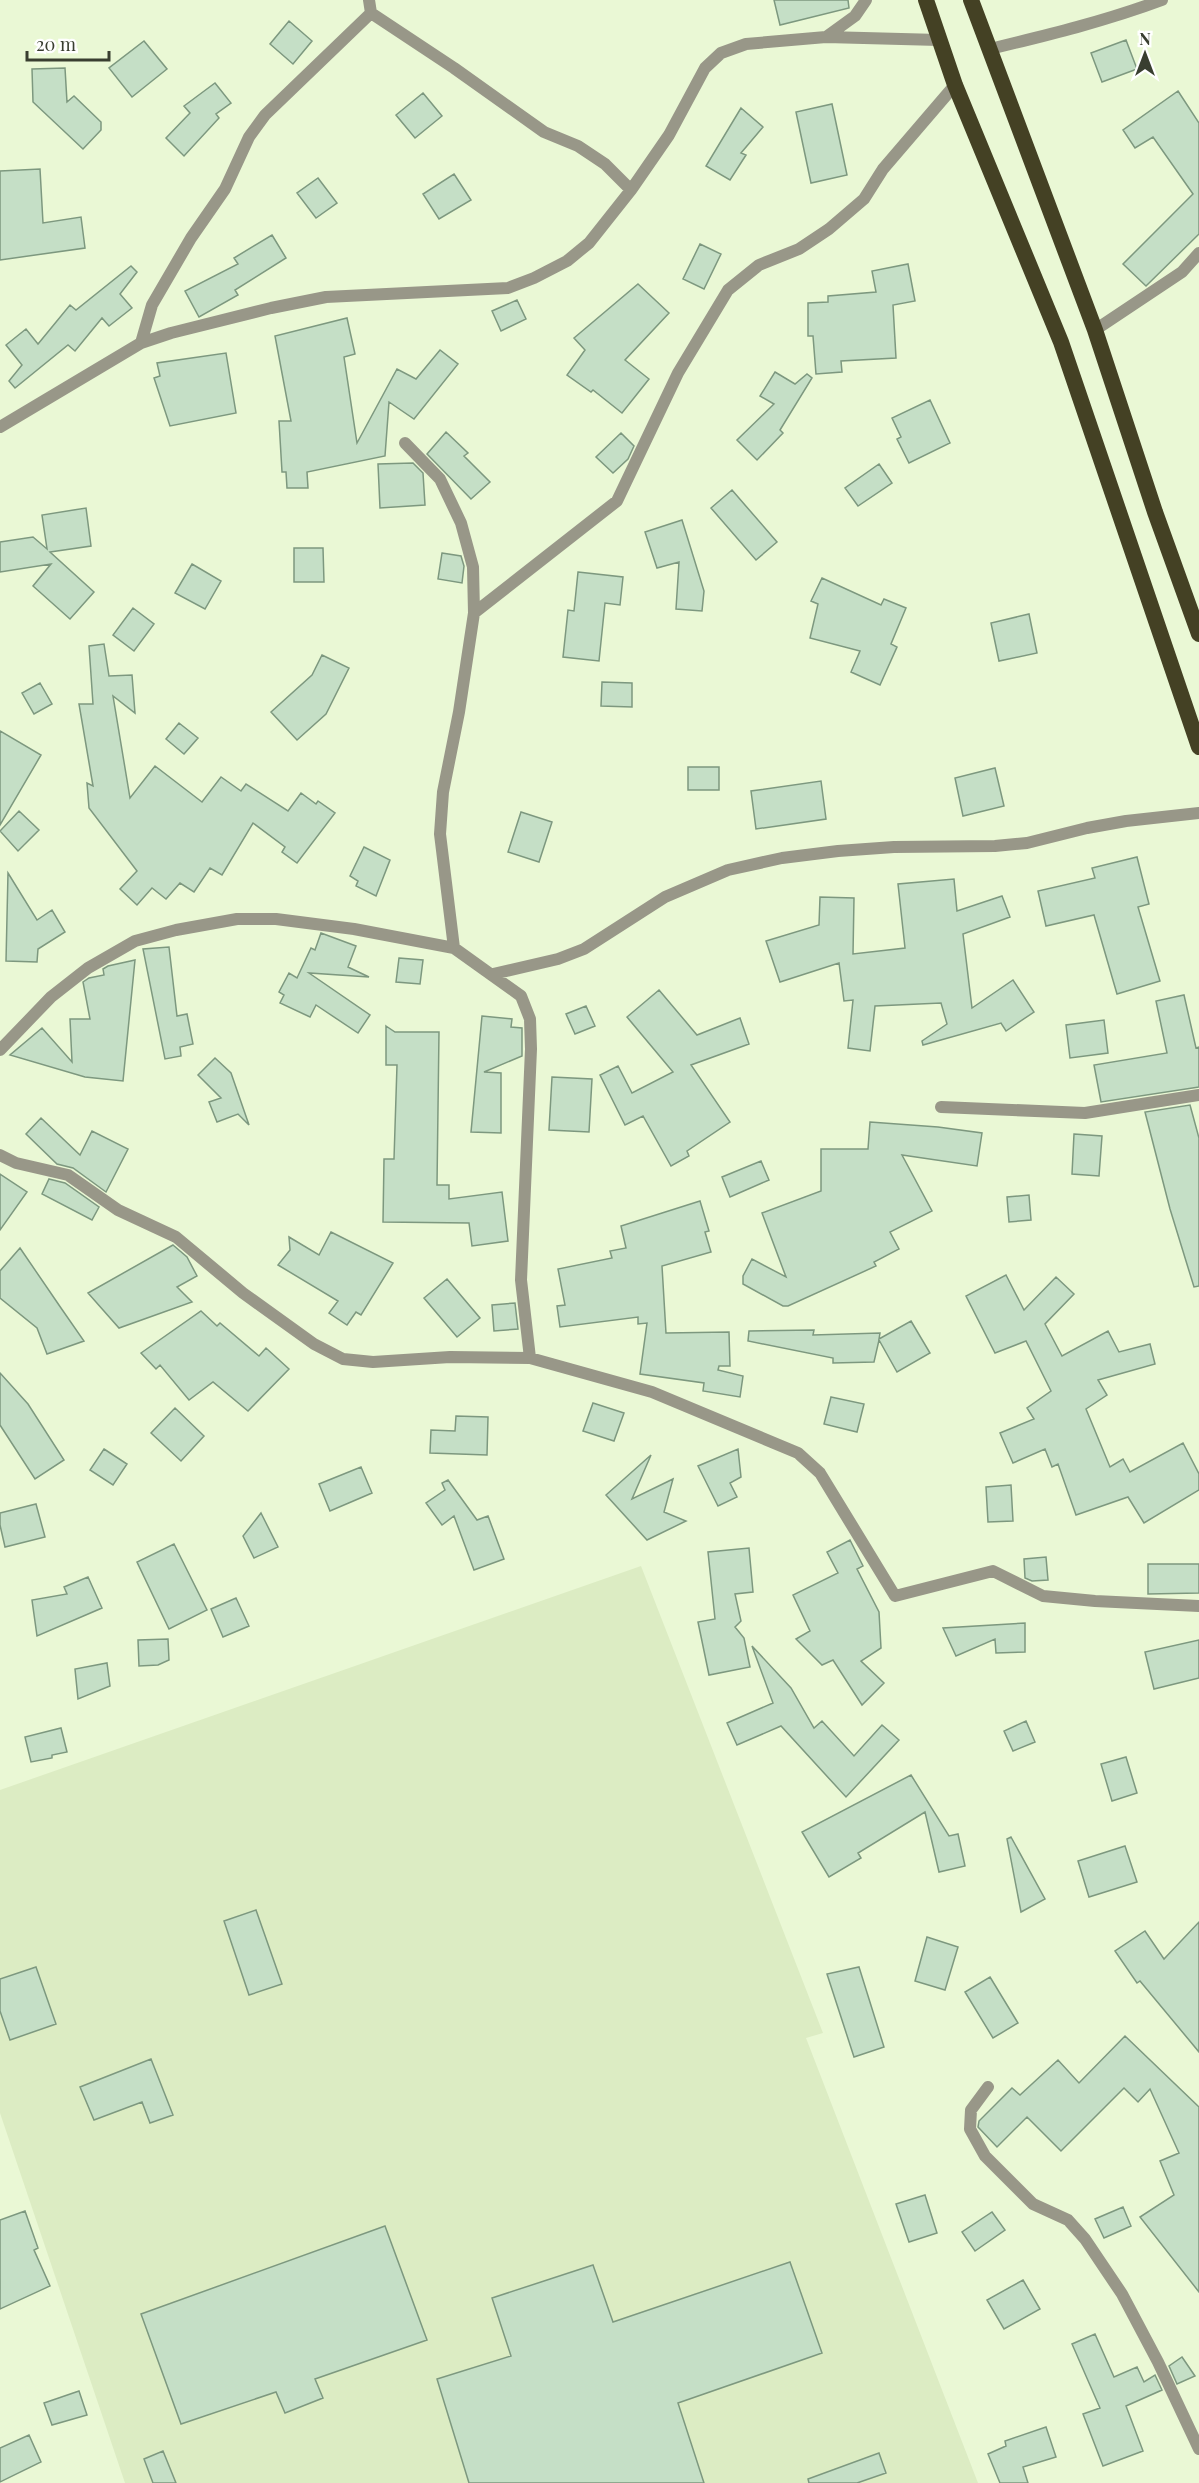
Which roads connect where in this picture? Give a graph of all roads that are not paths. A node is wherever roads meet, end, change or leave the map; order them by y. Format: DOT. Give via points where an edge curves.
graph roads {
  1 [pos="866,0"];
  2 [pos="926,0"];
  3 [pos="971,0"];
  4 [pos="1162,0"];
  5 [pos="370,6"];
  6 [pos="826,37"];
  7 [pos="939,40"];
  8 [pos="990,49"];
  9 [pos="955,85"];
  10 [pos="631,190"];
  11 [pos="1199,253"];
  12 [pos="1095,330"];
  13 [pos="141,343"];
  14 [pos="0,427"];
  15 [pos="405,442"];
  16 [pos="474,613"];
  17 [pos="1199,634"];
  18 [pos="1199,747"];
  19 [pos="1199,813"];
  20 [pos="454,948"];
  21 [pos="493,974"];
  22 [pos="0,1050"];
  23 [pos="1199,1095"];
  24 [pos="941,1107"];
  25 [pos="0,1155"];
  26 [pos="530,1358"];
  27 [pos="1199,1606"];
  28 [pos="988,2087"];
  29 [pos="1199,2449"];
  1 -- 6 [label="street" via="855,16"];
  2 -- 7 [label="highway"];
  3 -- 8 [label="highway"];
  4 -- 8 [label="street" via="1126,14"];
  5 -- 10 [label="street" via="544,132 578,146 605,164"];
  5 -- 13 [label="street" via="265,115 249,137 225,189 191,237 152,305"];
  6 -- 7 [label="street"];
  6 -- 10 [label="street" via="746,44 721,53 705,68 669,135"];
  7 -- 9 [label="highway"];
  8 -- 12 [label="highway"];
  9 -- 16 [label="street" via="883,169 864,199 829,229 799,249 759,265 728,290 678,372 617,501"];
  9 -- 18 [label="highway" via="1061,342"];
  10 -- 13 [label="street" via="589,243 559,265 508,288 326,297 249,313"];
  11 -- 12 [label="street" via="1182,272"];
  12 -- 17 [label="highway"];
  13 -- 14 [label="street"];
  15 -- 16 [label="street" via="440,479 461,523 473,567"];
  16 -- 20 [label="street" via="443,792 441,834"];
  19 -- 21 [label="street" via="1126,821 1028,843 838,851 728,870 665,897 584,949"];
  20 -- 21 [label="street"];
  20 -- 22 [label="street" via="276,919 237,919 176,930 135,941 88,968 51,997"];
  21 -- 26 [label="street" via="521,996 530,1019 520,1280"];
  23 -- 24 [label="street" via="1085,1113"];
  25 -- 26 [label="street" via="16,1163 68,1175 118,1210 176,1238 243,1293 314,1344 343,1359 373,1362"];
  26 -- 27 [label="street" via="652,1392 798,1453 820,1473 895,1596 993,1571 1043,1596"];
  28 -- 29 [label="street" via="971,2110 970,2129 985,2156 1033,2204 1068,2220 1085,2239 1122,2294"];
}
